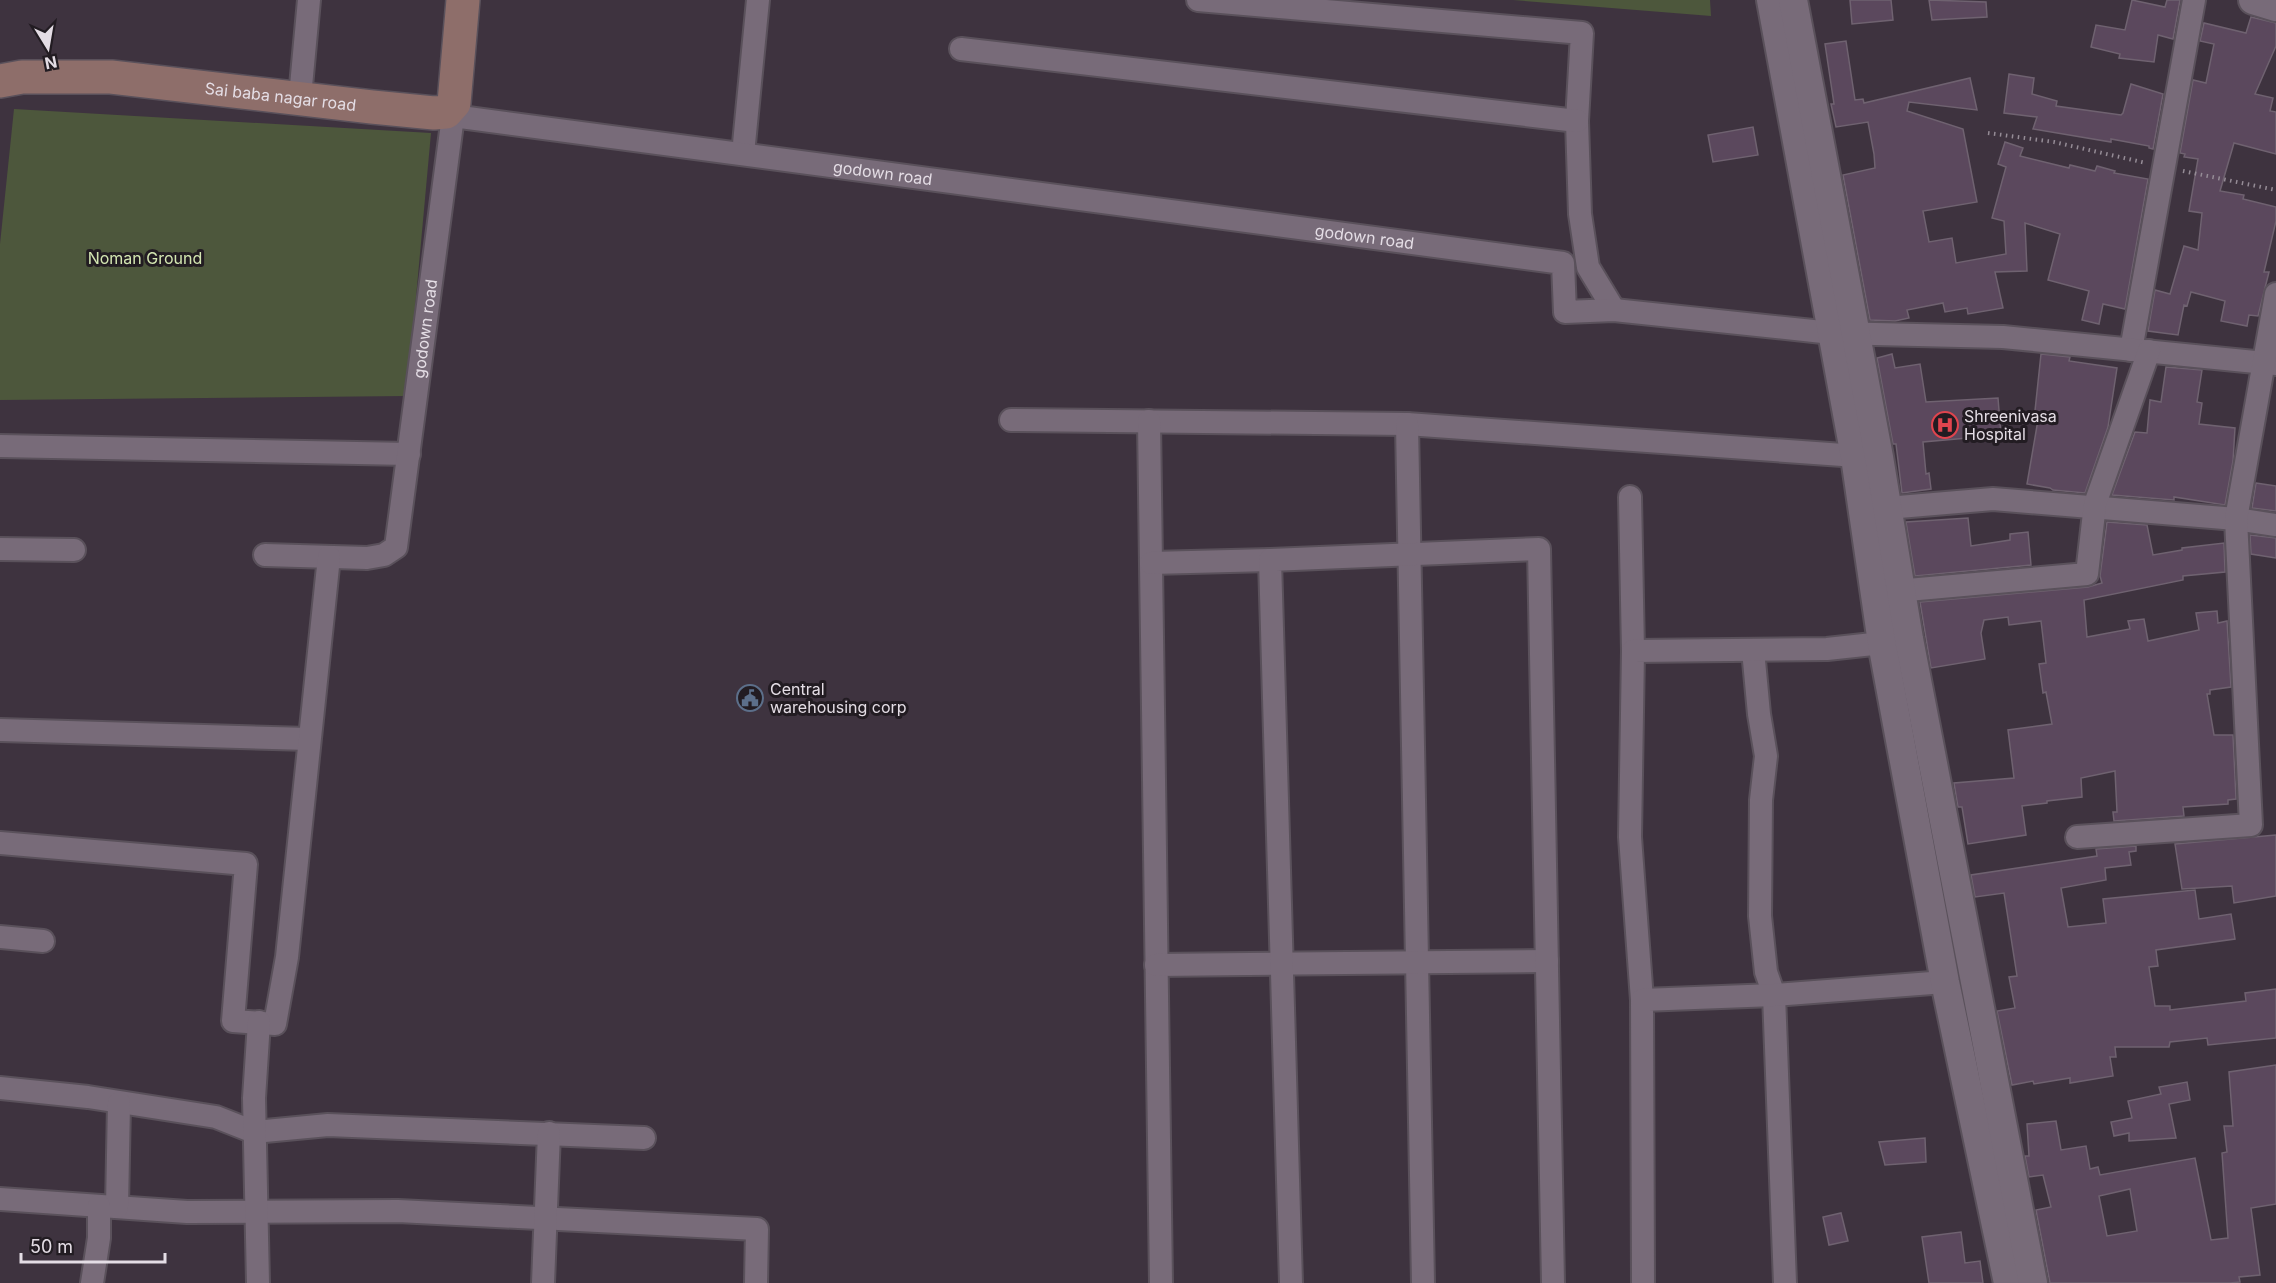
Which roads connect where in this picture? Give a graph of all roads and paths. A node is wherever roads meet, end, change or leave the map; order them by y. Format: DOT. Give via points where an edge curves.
graph roads {
  1 [pos="309,0"];
  2 [pos="463,0"];
  3 [pos="758,0"];
  4 [pos="1198,0"];
  5 [pos="1771,0"];
  6 [pos="1793,0"];
  7 [pos="2194,0"];
  8 [pos="2253,0"];
  9 [pos="1277,3"];
  10 [pos="2276,7"];
  11 [pos="961,49"];
  12 [pos="0,81"];
  13 [pos="300,98"];
  14 [pos="450,114"];
  15 [pos="1577,121"];
  16 [pos="1988,133"];
  17 [pos="743,154"];
  18 [pos="2164,167"];
  19 [pos="2276,190"];
  20 [pos="2276,294"];
  21 [pos="1614,310"];
  22 [pos="1843,334"];
  23 [pos="2140,351"];
  24 [pos="2270,363"];
  25 [pos="1011,420"];
  26 [pos="1149,421"];
  27 [pos="1407,424"];
  28 [pos="0,446"];
  29 [pos="409,454"];
  30 [pos="1867,457"];
  31 [pos="1630,497"];
  32 [pos="2095,506"];
  33 [pos="1887,508"];
  34 [pos="2236,519"];
  35 [pos="2276,525"];
  36 [pos="0,549"];
  37 [pos="74,550"];
  38 [pos="265,555"];
  39 [pos="1410,555"];
  40 [pos="329,557"];
  41 [pos="1270,560"];
  42 [pos="1151,563"];
  43 [pos="1888,592"];
  44 [pos="1882,644"];
  45 [pos="1753,650"];
  46 [pos="1633,651"];
  47 [pos="0,730"];
  48 [pos="309,739"];
  49 [pos="2076,837"];
  50 [pos="0,843"];
  51 [pos="0,937"];
  52 [pos="43,941"];
  53 [pos="1547,961"];
  54 [pos="1417,962"];
  55 [pos="1282,963"];
  56 [pos="1156,965"];
  57 [pos="1945,982"];
  58 [pos="1774,994"];
  59 [pos="1642,1000"];
  60 [pos="259,1022"];
  61 [pos="0,1088"];
  62 [pos="119,1103"];
  63 [pos="254,1132"];
  64 [pos="549,1133"];
  65 [pos="644,1138"];
  66 [pos="0,1199"];
  67 [pos="108,1206"];
  68 [pos="257,1211"];
  69 [pos="546,1217"];
  70 [pos="92,1283"];
  71 [pos="258,1283"];
  72 [pos="543,1283"];
  73 [pos="756,1283"];
  74 [pos="1161,1283"];
  75 [pos="1291,1283"];
  76 [pos="1423,1283"];
  77 [pos="1553,1283"];
  78 [pos="1643,1283"];
  79 [pos="1785,1283"];
  80 [pos="2008,1283"];
  81 [pos="2033,1283"];
  1 -- 13 [label="street"];
  2 -- 14 [label="main road"];
  3 -- 17 [label="street"];
  4 -- 9 [label="street"];
  5 -- 22 [label="street"];
  6 -- 22 [label="street"];
  7 -- 18 [label="street"];
  8 -- 10 [label="street"];
  9 -- 15 [label="street" via="1582,33"];
  11 -- 15 [label="street"];
  12 -- 13 [label="main road, Sai baba nagar road" via="22,77 111,77"];
  13 -- 14 [label="main road, Sai baba nagar road"];
  14 -- 17 [label="street, godown road"];
  14 -- 29 [label="street, godown road"];
  15 -- 21 [label="street" via="1580,214 1588,267"];
  16 -- 18 [label="path" via="2054,142"];
  17 -- 21 [label="street, godown road" via="1563,263 1564,312"];
  18 -- 19 [label="path"];
  18 -- 23 [label="street"];
  20 -- 24 [label="street"];
  21 -- 22 [label="street, godown road"];
  22 -- 23 [label="street, godown road" via="2003,337"];
  22 -- 30 [label="street"];
  23 -- 24 [label="street, godown road"];
  23 -- 32 [label="street"];
  24 -- 34 [label="street"];
  25 -- 26 [label="street"];
  26 -- 27 [label="street"];
  26 -- 42 [label="street"];
  27 -- 30 [label="street"];
  27 -- 39 [label="street"];
  28 -- 29 [label="street"];
  29 -- 40 [label="street, godown road" via="396,547 384,555 367,558"];
  30 -- 33 [label="street"];
  30 -- 43 [label="street"];
  31 -- 46 [label="street"];
  32 -- 33 [label="street" via="1993,499"];
  32 -- 34 [label="street"];
  32 -- 43 [label="street" via="2087,574"];
  33 -- 43 [label="street"];
  34 -- 35 [label="street"];
  34 -- 49 [label="street" via="2251,825"];
  36 -- 37 [label="street"];
  38 -- 40 [label="street, godown road"];
  39 -- 41 [label="street"];
  39 -- 53 [label="street" via="1539,549"];
  39 -- 54 [label="street"];
  40 -- 48 [label="street"];
  41 -- 42 [label="street"];
  41 -- 55 [label="street"];
  42 -- 56 [label="street"];
  43 -- 44 [label="street"];
  43 -- 81 [label="street"];
  44 -- 45 [label="street"];
  44 -- 57 [label="street"];
  45 -- 46 [label="street"];
  45 -- 58 [label="street" via="1766,756 1761,800 1760,916 1766,972"];
  46 -- 59 [label="street" via="1630,837"];
  47 -- 48 [label="street"];
  48 -- 60 [label="street" via="287,957 274,1024"];
  50 -- 60 [label="street" via="246,864 233,1021"];
  51 -- 52 [label="street"];
  53 -- 54 [label="street"];
  53 -- 77 [label="street"];
  54 -- 55 [label="street"];
  54 -- 76 [label="street"];
  55 -- 56 [label="street"];
  55 -- 75 [label="street"];
  56 -- 74 [label="street"];
  57 -- 58 [label="street"];
  57 -- 80 [label="street"];
  58 -- 59 [label="street"];
  58 -- 79 [label="street"];
  59 -- 78 [label="street"];
  60 -- 63 [label="street"];
  61 -- 62 [label="street"];
  62 -- 63 [label="street" via="216,1117"];
  62 -- 67 [label="street"];
  63 -- 64 [label="street" via="328,1125"];
  63 -- 68 [label="street"];
  64 -- 65 [label="street"];
  64 -- 69 [label="street"];
  66 -- 67 [label="street"];
  67 -- 68 [label="street" via="187,1212"];
  67 -- 70 [label="street"];
  68 -- 69 [label="street"];
  68 -- 71 [label="street"];
  69 -- 72 [label="street"];
  69 -- 73 [label="street" via="758,1229"];
}
